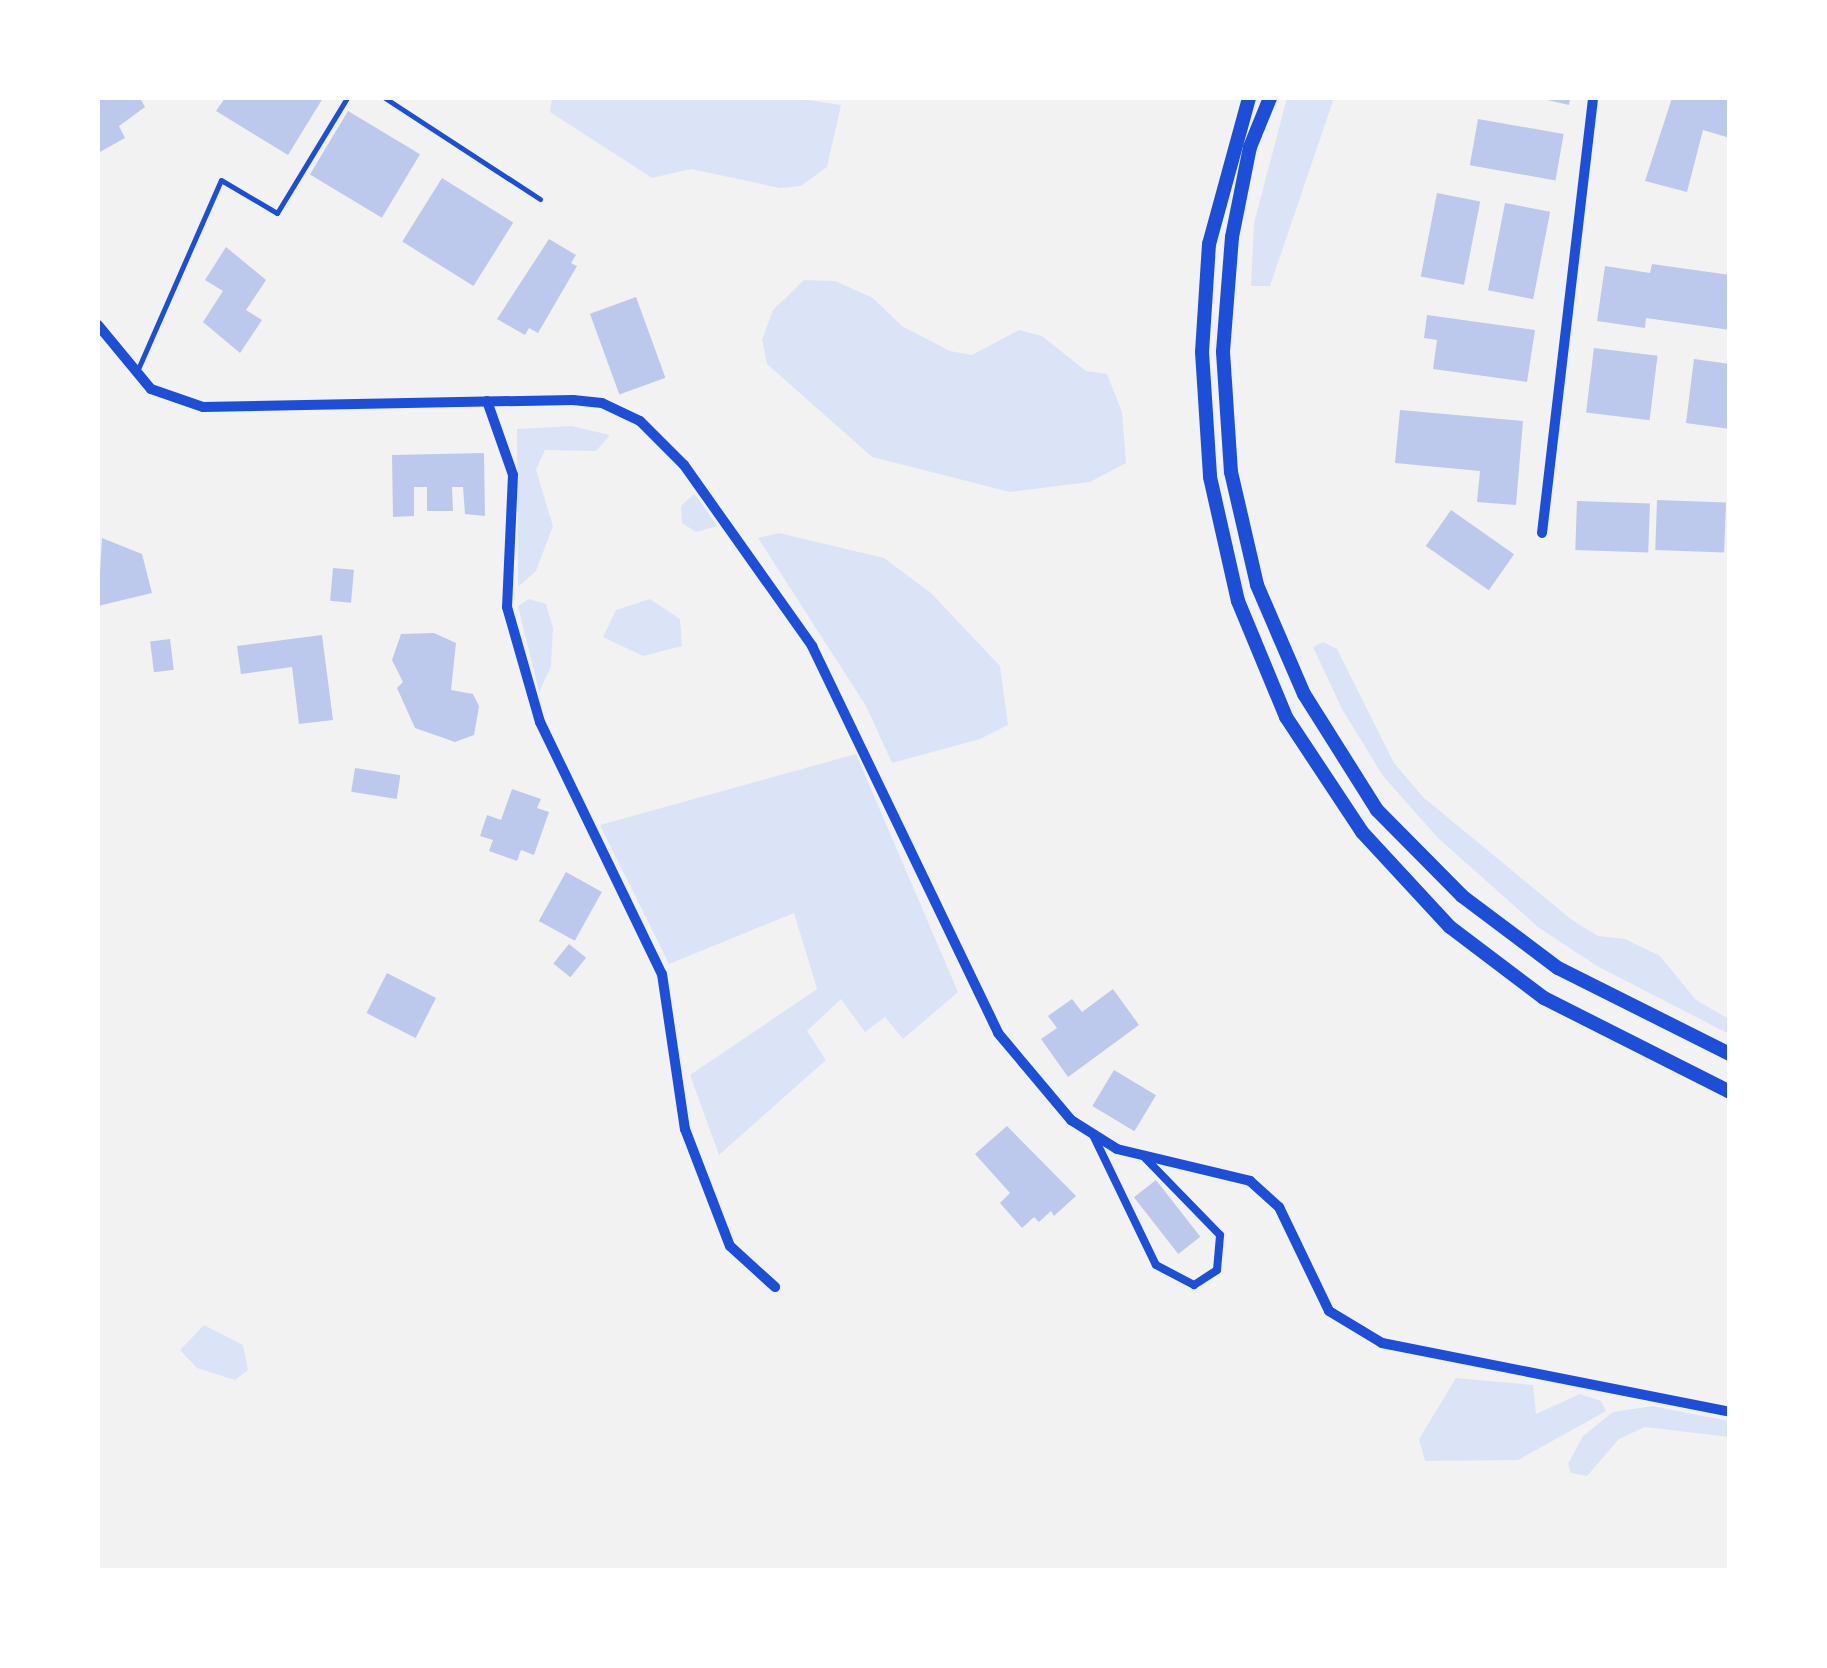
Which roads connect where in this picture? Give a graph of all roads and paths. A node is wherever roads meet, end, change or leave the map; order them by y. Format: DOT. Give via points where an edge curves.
graph roads {
  1 [pos="347,98"];
  2 [pos="384,98"];
  3 [pos="1249,98"];
  4 [pos="1270,98"];
  5 [pos="1593,98"];
  6 [pos="540,199"];
  7 [pos="98,325"];
  8 [pos="135,376"];
  9 [pos="487,401"];
  10 [pos="1542,533"];
  11 [pos="1730,1054"];
  12 [pos="1730,1092"];
  13 [pos="1094,1137"];
  14 [pos="1145,1158"];
  15 [pos="775,1287"];
  16 [pos="1730,1412"];
  1 -- 8 [label="lane" via="277,214 221,180"];
  2 -- 6 [label="lane"];
  3 -- 12 [label="main road" via="1210,244 1203,370 1210,477 1238,601 1286,717 1362,832 1450,927 1544,998"];
  4 -- 11 [label="main road" via="1250,147 1232,237 1223,352 1231,472 1257,585 1304,694 1377,810 1462,896 1558,968"];
  5 -- 10 [label="street"];
  7 -- 8 [label="street"];
  8 -- 9 [label="street" via="164,397 202,407"];
  9 -- 13 [label="street" via="602,403 640,420 684,465 812,646 998,1033 1050,1098"];
  9 -- 15 [label="street" via="513,474 507,607 540,722 662,974 685,1129 730,1246"];
  13 -- 14 [label="street"];
  13 -- 14 [label="street" via="1156,1266 1194,1285 1217,1270 1220,1234"];
  14 -- 16 [label="street" via="1227,1171 1263,1191 1289,1223 1329,1310 1382,1343"];
}
